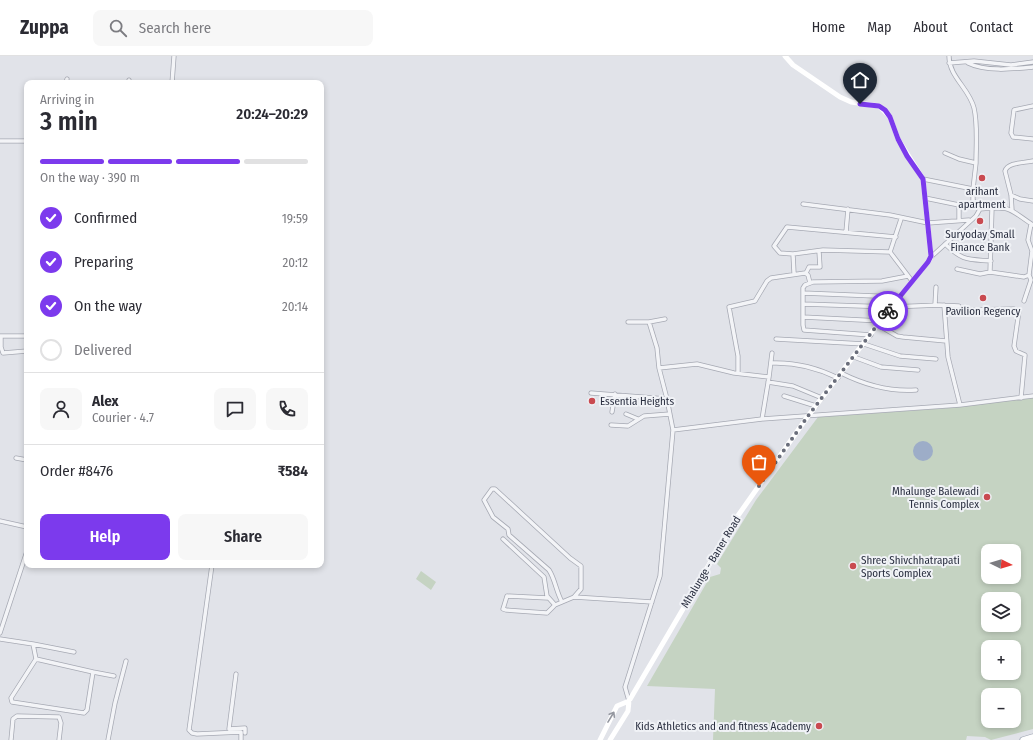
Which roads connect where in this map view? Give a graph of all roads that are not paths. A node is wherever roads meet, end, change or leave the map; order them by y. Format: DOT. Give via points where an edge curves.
graph roads {
  1 [pos="174,56"];
  2 [pos="785,56"];
  3 [pos="949,56"];
  4 [pos="1033,62"];
  5 [pos="949,63"];
  6 [pos="968,63"];
  7 [pos="1033,67"];
  8 [pos="172,80"];
  9 [pos="1033,106"];
  10 [pos="1033,139"];
  11 [pos="0,141"];
  12 [pos="24,141"];
  13 [pos="945,153"];
  14 [pos="1033,161"];
  15 [pos="976,163"];
  16 [pos="923,179"];
  17 [pos="972,189"];
  18 [pos="1011,195"];
  19 [pos="925,198"];
  20 [pos="1033,201"];
  21 [pos="803,204"];
  22 [pos="992,208"];
  23 [pos="848,209"];
  24 [pos="980,209"];
  25 [pos="1012,210"];
  26 [pos="902,219"];
  27 [pos="959,220"];
  28 [pos="969,220"];
  29 [pos="928,223"];
  30 [pos="1032,225"];
  31 [pos="846,232"];
  32 [pos="896,237"];
  33 [pos="945,244"];
  34 [pos="819,251"];
  35 [pos="890,252"];
  36 [pos="793,254"];
  37 [pos="931,256"];
  38 [pos="991,261"];
  39 [pos="957,269"];
  40 [pos="990,272"];
  41 [pos="794,273"];
  42 [pos="806,274"];
  43 [pos="1029,275"];
  44 [pos="908,276"];
  45 [pos="912,280"];
  46 [pos="810,283"];
  47 [pos="936,287"];
  48 [pos="803,293"];
  49 [pos="899,297"];
  50 [pos="1024,301"];
  51 [pos="803,304"];
  52 [pos="934,305"];
  53 [pos="944,305"];
  54 [pos="959,306"];
  55 [pos="891,307"];
  56 [pos="966,310"];
  57 [pos="803,317"];
  58 [pos="665,318"];
  59 [pos="628,322"];
  60 [pos="649,322"];
  61 [pos="879,323"];
  62 [pos="871,335"];
  63 [pos="1,336"];
  64 [pos="24,336"];
  65 [pos="776,339"];
  66 [pos="946,340"];
  67 [pos="864,344"];
  68 [pos="24,352"];
  69 [pos="772,353"];
  70 [pos="854,357"];
  71 [pos="936,359"];
  72 [pos="770,363"];
  73 [pos="660,368"];
  74 [pos="918,370"];
  75 [pos="738,373"];
  76 [pos="841,373"];
  77 [pos="769,377"];
  78 [pos="838,378"];
  79 [pos="768,382"];
  80 [pos="916,390"];
  81 [pos="591,393"];
  82 [pos="615,394"];
  83 [pos="784,396"];
  84 [pos="1033,396"];
  85 [pos="822,398"];
  86 [pos="1021,398"];
  87 [pos="668,399"];
  88 [pos="960,405"];
  89 [pos="816,406"];
  90 [pos="612,412"];
  91 [pos="626,414"];
  92 [pos="670,414"];
  93 [pos="808,416"];
  94 [pos="638,419"];
  95 [pos="762,419"];
  96 [pos="611,425"];
  97 [pos="672,430"];
  98 [pos="16,458"];
  99 [pos="24,459"];
  100 [pos="0,521"];
  101 [pos="24,526"];
  102 [pos="504,539"];
  103 [pos="24,560"];
  104 [pos="212,568"];
  105 [pos="574,597"];
  106 [pos="548,598"];
  107 [pos="562,602"];
  108 [pos="652,602"];
  109 [pos="555,605"];
  110 [pos="0,633"];
  111 [pos="0,640"];
  112 [pos="33,644"];
  113 [pos="74,652"];
  114 [pos="36,659"];
  115 [pos="126,661"];
  116 [pos="93,672"];
  117 [pos="236,674"];
  118 [pos="114,676"];
  119 [pos="628,701"];
  120 [pos="245,733"];
  121 [pos="1033,738"];
  122 [pos="11,740"];
  123 [pos="59,740"];
  124 [pos="108,740"];
  125 [pos="241,740"];
  126 [pos="600,740"];
  127 [pos="610,740"];
  128 [pos="1023,740"];
  1 -- 8 [label="street"];
  2 -- 16 [label="main road" via="793,65 840,97 851,102 879,106 885,110 907,156"];
  3 -- 5 [label="street"];
  4 -- 6 [label="street"];
  5 -- 6 [label="street"];
  5 -- 15 [label="street" via="974,107"];
  6 -- 7 [label="street" via="999,68"];
  9 -- 10 [label="street" via="1014,110 1011,133 1013,137"];
  11 -- 12 [label="street"];
  13 -- 15 [label="street" via="959,160"];
  14 -- 18 [label="street" via="1006,168"];
  15 -- 17 [label="street"];
  16 -- 17 [label="street"];
  16 -- 19 [label="main road"];
  17 -- 24 [label="street" via="973,200"];
  18 -- 20 [label="street"];
  18 -- 25 [label="street"];
  19 -- 27 [label="street" via="959,205"];
  19 -- 29 [label="main road"];
  21 -- 23 [label="street"];
  22 -- 24 [label="street"];
  22 -- 25 [label="street"];
  22 -- 38 [label="street"];
  23 -- 26 [label="street"];
  23 -- 31 [label="street"];
  24 -- 28 [label="street" via="976,216"];
  25 -- 30 [label="street"];
  26 -- 29 [label="street"];
  26 -- 32 [label="street"];
  27 -- 28 [label="street"];
  27 -- 29 [label="street"];
  28 -- 33 [label="street"];
  29 -- 37 [label="main road"];
  30 -- 43 [label="street" via="1028,240 1028,246 1032,251"];
  31 -- 32 [label="street"];
  31 -- 36 [label="street" via="787,227 774,246 780,253"];
  32 -- 35 [label="street"];
  33 -- 37 [label="street"];
  33 -- 38 [label="street" via="964,259"];
  34 -- 35 [label="street"];
  34 -- 36 [label="street"];
  34 -- 42 [label="street" via="820,267 809,267"];
  35 -- 44 [label="street"];
  36 -- 41 [label="street"];
  37 -- 45 [label="main road, Mhalunge - Baner Road"];
  38 -- 40 [label="street"];
  39 -- 40 [label="street" via="980,274"];
  40 -- 43 [label="street" via="1024,277"];
  41 -- 42 [label="street"];
  41 -- 75 [label="street" via="769,279 755,300 728,307 738,356"];
  42 -- 46 [label="street"];
  43 -- 50 [label="street" via="1031,280"];
  44 -- 45 [label="street"];
  44 -- 46 [label="street" via="882,281"];
  45 -- 49 [label="main road, Mhalunge - Baner Road"];
  46 -- 48 [label="street" via="803,288"];
  47 -- 52 [label="street"];
  48 -- 49 [label="street"];
  48 -- 51 [label="street"];
  49 -- 55 [label="main road, Mhalunge - Baner Road"];
  51 -- 55 [label="street"];
  51 -- 57 [label="street"];
  52 -- 53 [label="street"];
  52 -- 55 [label="street"];
  53 -- 54 [label="street"];
  53 -- 66 [label="street"];
  55 -- 61 [label="main road, Mhalunge - Baner Road"];
  56 -- 86 [label="street" via="1020,311 1014,346 1016,351 1025,355"];
  57 -- 61 [label="street"];
  57 -- 62 [label="street" via="803,328 807,331"];
  58 -- 60 [label="street"];
  59 -- 60 [label="street"];
  60 -- 73 [label="street"];
  61 -- 62 [label="main road, Mhalunge - Baner Road"];
  61 -- 66 [label="street" via="897,336"];
  62 -- 67 [label="main road, Mhalunge - Baner Road"];
  63 -- 64 [label="street"];
  63 -- 68 [label="street" via="0,347 3,353"];
  65 -- 67 [label="street"];
  66 -- 88 [label="street"];
  67 -- 70 [label="main road, Mhalunge - Baner Road"];
  67 -- 71 [label="street" via="900,356"];
  69 -- 72 [label="street"];
  70 -- 74 [label="street" via="882,367"];
  70 -- 76 [label="main road, Mhalunge - Baner Road"];
  72 -- 77 [label="street"];
  72 -- 78 [label="street" via="817,368"];
  73 -- 75 [label="street" via="697,364"];
  73 -- 87 [label="street"];
  75 -- 77 [label="street"];
  76 -- 78 [label="main road, Mhalunge - Baner Road"];
  76 -- 80 [label="street" via="874,387"];
  77 -- 79 [label="street"];
  78 -- 85 [label="main road, Mhalunge - Baner Road"];
  79 -- 85 [label="street" via="793,386"];
  79 -- 95 [label="street"];
  81 -- 82 [label="street"];
  82 -- 87 [label="street"];
  82 -- 90 [label="street"];
  83 -- 89 [label="street"];
  84 -- 86 [label="street"];
  85 -- 89 [label="main road, Mhalunge - Baner Road"];
  86 -- 88 [label="street"];
  87 -- 92 [label="street"];
  88 -- 93 [label="street"];
  89 -- 93 [label="main road, Mhalunge - Baner Road"];
  91 -- 94 [label="street"];
  92 -- 94 [label="street" via="644,416"];
  92 -- 97 [label="street"];
  93 -- 95 [label="street"];
  93 -- 119 [label="main road, Mhalunge - Baner Road" via="737,518"];
  94 -- 96 [label="street" via="628,426"];
  95 -- 97 [label="street"];
  97 -- 108 [label="street" via="660,576"];
  98 -- 99 [label="street"];
  100 -- 101 [label="street"];
  102 -- 106 [label="street" via="544,577"];
  103 -- 110 [label="street"];
  104 -- 125 [label="street" via="189,730 197,734 241,732"];
  105 -- 107 [label="street"];
  105 -- 107 [label="street" via="581,589 581,566 492,489 484,500 493,517 508,529 509,535 549,570"];
  105 -- 108 [label="street"];
  106 -- 109 [label="street"];
  106 -- 109 [label="street" via="506,596 502,608 543,613"];
  107 -- 109 [label="street"];
  108 -- 119 [label="street" via="625,687"];
  111 -- 112 [label="street"];
  112 -- 113 [label="street"];
  112 -- 114 [label="street"];
  114 -- 116 [label="street"];
  114 -- 116 [label="street" via="11,698 12,702 86,712"];
  115 -- 124 [label="street"];
  116 -- 118 [label="street"];
  117 -- 120 [label="street" via="229,729 245,728"];
  126 -- 119 [label="main road, Mhalunge - Baner Road, one-way" via="617,706"];
  119 -- 127 [label="main road, Mhalunge - Baner Road" via="628,711"];
  121 -- 128 [label="main road"];
  122 -- 123 [label="street" via="13,719 17,716 59,717"];
}
